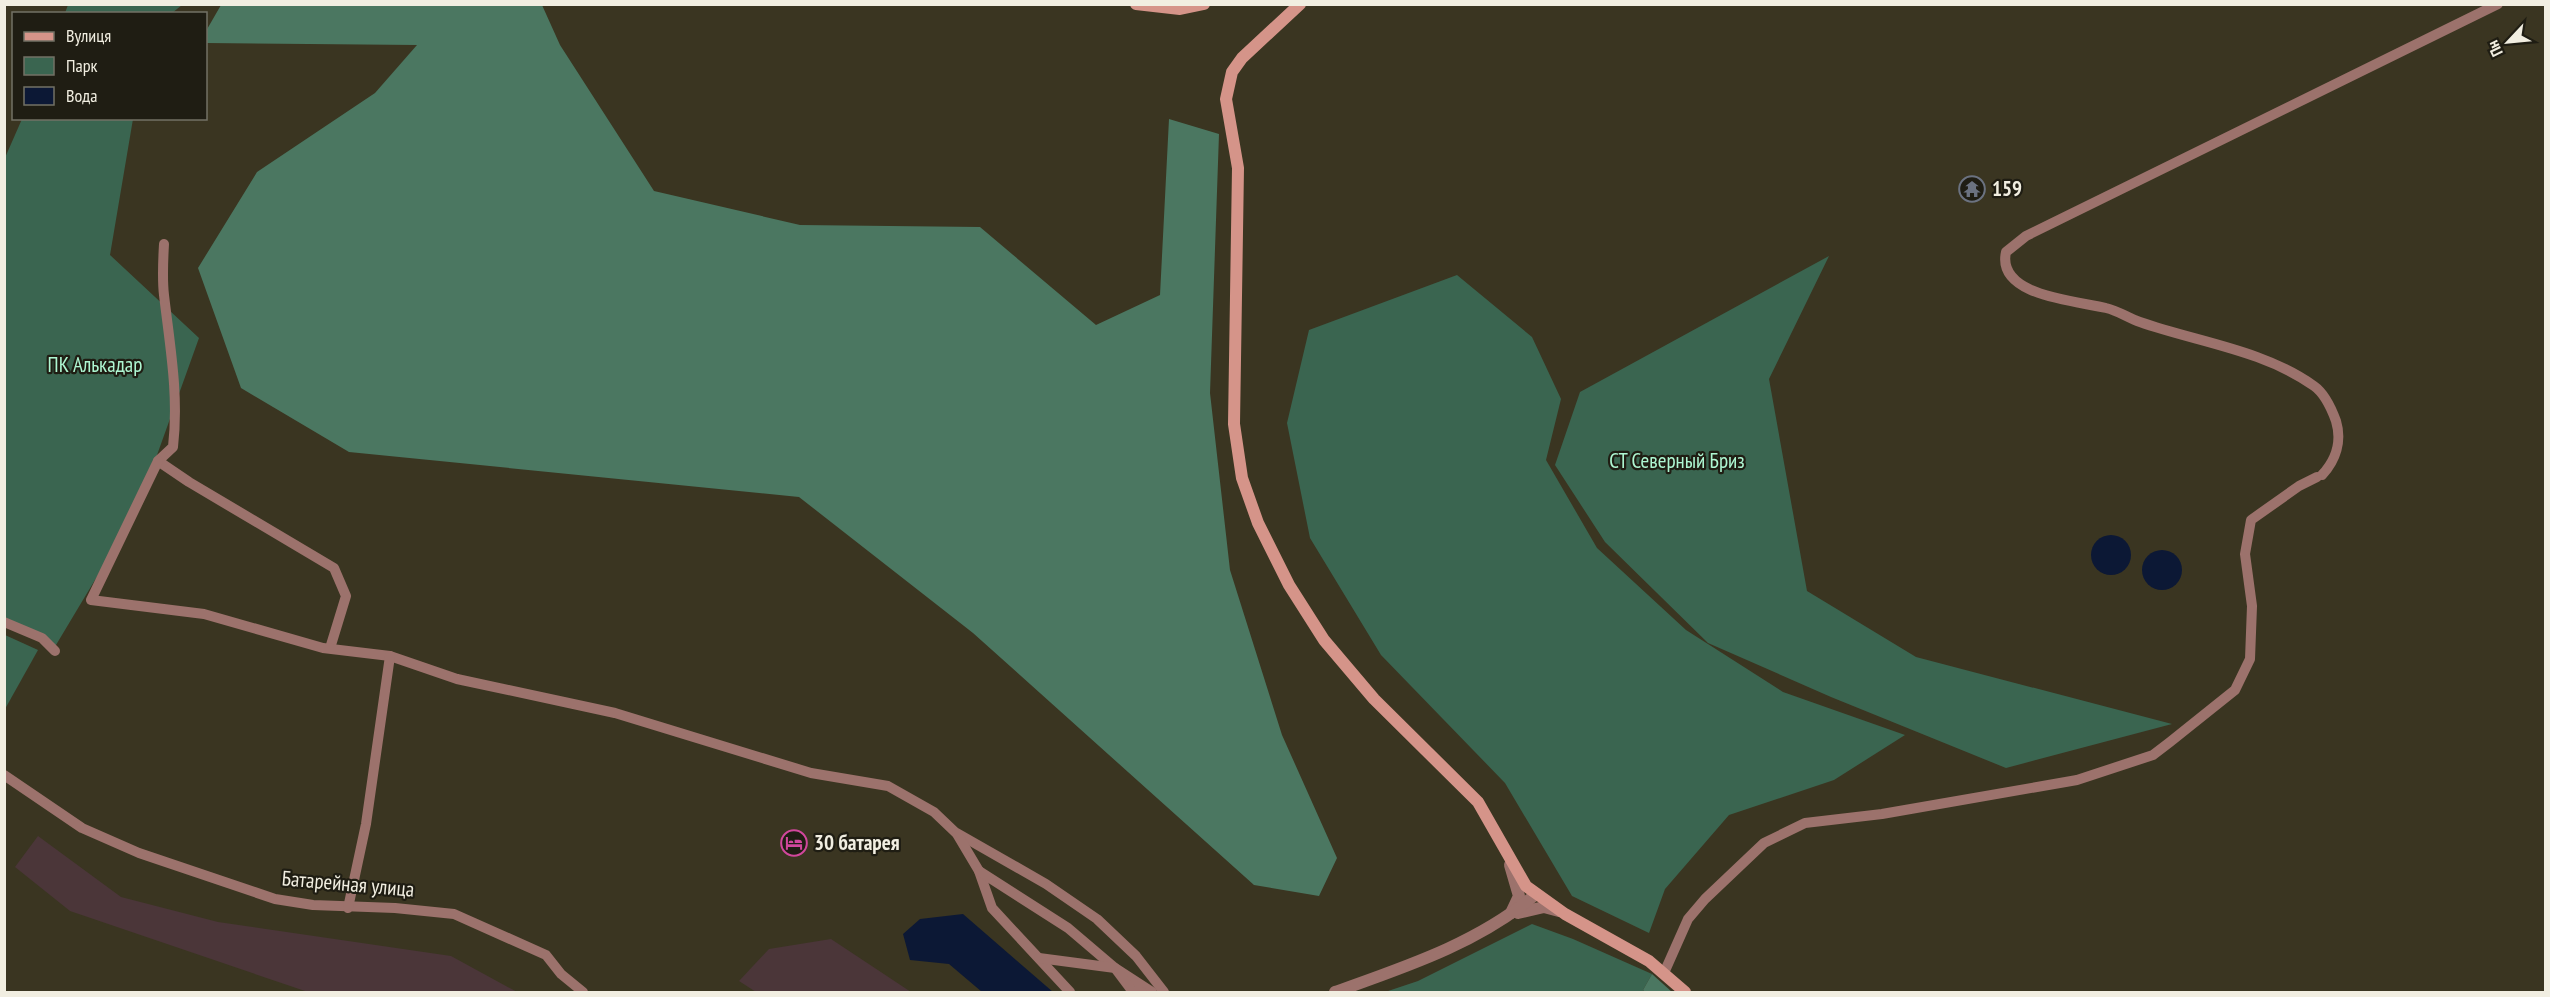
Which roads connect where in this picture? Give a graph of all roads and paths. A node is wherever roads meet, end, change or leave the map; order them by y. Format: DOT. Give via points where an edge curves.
graph roads {
  1 [pos="1136,4"];
  2 [pos="1204,4"];
  3 [pos="1300,4"];
  4 [pos="2498,4"];
  5 [pos="164,244"];
  6 [pos="158,460"];
  7 [pos="4,622"];
  8 [pos="331,645"];
  9 [pos="55,651"];
  10 [pos="390,656"];
  11 [pos="4,775"];
  12 [pos="955,832"];
  13 [pos="1505,852"];
  14 [pos="979,871"];
  15 [pos="1536,894"];
  16 [pos="348,908"];
  17 [pos="1562,912"];
  18 [pos="1509,917"];
  19 [pos="1039,958"];
  20 [pos="1115,968"];
  21 [pos="1664,973"];
  22 [pos="583,993"];
  23 [pos="1070,993"];
  24 [pos="1142,993"];
  25 [pos="1152,993"];
  26 [pos="1164,993"];
  27 [pos="1335,993"];
  28 [pos="1685,993"];
  1 -- 2 [label="main road" via="1180,9"];
  3 -- 13 [label="main road" via="1242,58 1232,72 1226,99 1238,168 1234,424 1242,478 1271,553 1324,640 1374,699 1478,802"];
  4 -- 21 [label="street" via="2026,236 2006,252 2010,274 2029,288 2059,300 2104,307 2137,322 2197,337 2275,366 2316,387 2334,416 2339,431 2336,452 2319,476 2251,520 2245,554 2252,606 2250,659 2235,690 2152,755 2077,780 1805,824 1764,843 1688,919"];
  5 -- 6 [label="street" via="163,293 172,342 177,413 173,447"];
  6 -- 8 [label="street" via="334,568 346,596"];
  6 -- 10 [label="street" via="91,600 204,614 323,648"];
  7 -- 9 [label="street" via="42,638"];
  10 -- 12 [label="street" via="457,679 615,713 811,773 888,786 934,812"];
  10 -- 16 [label="street" via="366,824"];
  11 -- 16 [label="street, Батарейная улица" via="82,828 139,853 275,899"];
  12 -- 14 [label="street"];
  12 -- 26 [label="street" via="1046,884 1096,919 1136,956"];
  13 -- 15 [label="main road" via="1526,886"];
  13 -- 18 [label="street" via="1519,896"];
  14 -- 19 [label="street" via="992,908"];
  14 -- 20 [label="street" via="1068,928"];
  15 -- 17 [label="main road"];
  15 -- 18 [label="street"];
  16 -- 22 [label="street, Батарейная улица" via="454,914 546,955"];
  17 -- 18 [label="street" via="1544,907"];
  17 -- 21 [label="main road"];
  18 -- 27 [label="street" via="1409,965"];
  19 -- 20 [label="street"];
  19 -- 23 [label="street"];
  20 -- 24 [label="street" via="1133,992"];
  20 -- 25 [label="street"];
  21 -- 28 [label="main road"];
}
